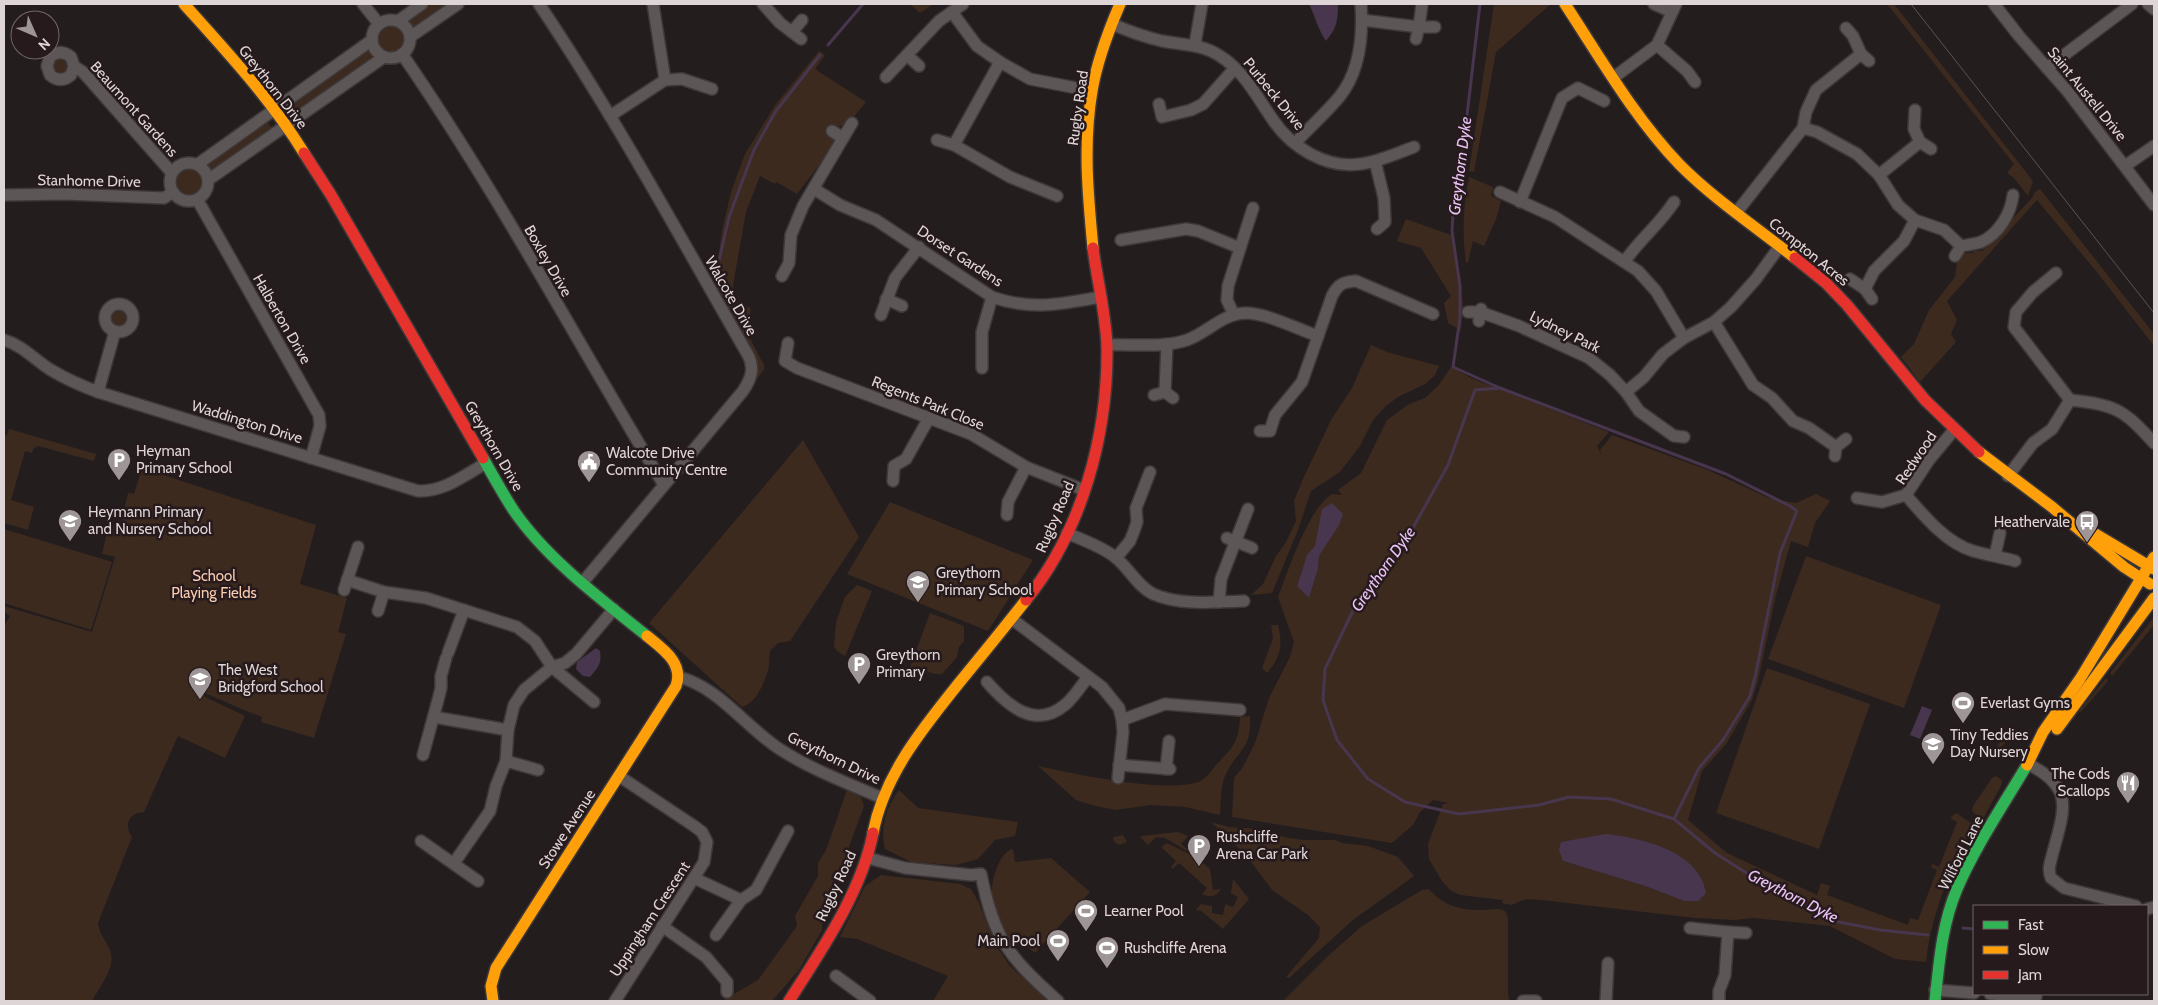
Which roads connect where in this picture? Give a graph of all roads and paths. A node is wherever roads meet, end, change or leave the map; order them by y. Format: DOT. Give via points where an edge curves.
graph roads {
  1 [pos="184,4"];
  2 [pos="363,4"];
  3 [pos="422,4"];
  4 [pos="458,4"];
  5 [pos="540,4"];
  6 [pos="653,4"];
  7 [pos="763,4"];
  8 [pos="963,4"];
  9 [pos="1120,4"];
  10 [pos="1202,4"];
  11 [pos="1361,4"];
  12 [pos="1422,4"];
  13 [pos="1565,4"];
  14 [pos="1654,4"];
  15 [pos="1994,4"];
  16 [pos="2132,4"];
  17 [pos="2148,4"];
  18 [pos="1674,8"];
  19 [pos="2154,9"];
  20 [pos="952,12"];
  21 [pos="802,20"];
  22 [pos="1362,20"];
  23 [pos="398,21"];
  24 [pos="379,24"];
  25 [pos="1112,24"];
  26 [pos="1435,27"];
  27 [pos="1846,28"];
  28 [pos="1418,33"];
  29 [pos="410,38"];
  30 [pos="372,40"];
  31 [pos="1195,44"];
  32 [pos="1657,45"];
  33 [pos="402,54"];
  34 [pos="907,55"];
  35 [pos="384,57"];
  36 [pos="1000,62"];
  37 [pos="74,66"];
  38 [pos="919,66"];
  39 [pos="1235,68"];
  40 [pos="2047,68"];
  41 [pos="886,77"];
  42 [pos="1613,78"];
  43 [pos="665,80"];
  44 [pos="1695,82"];
  45 [pos="712,89"];
  46 [pos="1092,91"];
  47 [pos="1604,101"];
  48 [pos="1159,104"];
  49 [pos="275,109"];
  50 [pos="1915,110"];
  51 [pos="610,116"];
  52 [pos="1162,117"];
  53 [pos="852,123"];
  54 [pos="1153,124"];
  55 [pos="287,125"];
  56 [pos="1803,128"];
  57 [pos="832,131"];
  58 [pos="843,138"];
  59 [pos="936,140"];
  60 [pos="1920,142"];
  61 [pos="1295,143"];
  62 [pos="954,144"];
  63 [pos="2154,146"];
  64 [pos="1414,147"];
  65 [pos="1931,149"];
  66 [pos="1375,161"];
  67 [pos="198,164"];
  68 [pos="2125,166"];
  69 [pos="172,173"];
  70 [pos="1879,175"];
  71 [pos="208,180"];
  72 [pos="814,189"];
  73 [pos="173,192"];
  74 [pos="1500,192"];
  75 [pos="4,195"];
  76 [pos="2013,195"];
  77 [pos="1057,196"];
  78 [pos="197,200"];
  79 [pos="1520,202"];
  80 [pos="1674,202"];
  81 [pos="2154,205"];
  82 [pos="1253,208"];
  83 [pos="1736,213"];
  84 [pos="1916,220"];
  85 [pos="1396,227"];
  86 [pos="1121,240"];
  87 [pos="1780,246"];
  88 [pos="919,248"];
  89 [pos="1240,248"];
  90 [pos="1625,261"];
  91 [pos="789,264"];
  92 [pos="801,267"];
  93 [pos="2056,273"];
  94 [pos="782,276"];
  95 [pos="1850,280"];
  96 [pos="1864,288"];
  97 [pos="992,297"];
  98 [pos="1101,297"];
  99 [pos="886,299"];
  100 [pos="1872,299"];
  101 [pos="902,306"];
  102 [pos="1468,312"];
  103 [pos="1433,314"];
  104 [pos="881,315"];
  105 [pos="1234,315"];
  106 [pos="1714,322"];
  107 [pos="115,331"];
  108 [pos="1318,336"];
  109 [pos="1684,338"];
  110 [pos="4,340"];
  111 [pos="788,344"];
  112 [pos="1167,344"];
  113 [pos="1107,345"];
  114 [pos="982,368"];
  115 [pos="98,392"];
  116 [pos="1626,392"];
  117 [pos="1164,395"];
  118 [pos="2070,400"];
  119 [pos="929,418"];
  120 [pos="1954,430"];
  121 [pos="1260,431"];
  122 [pos="1684,437"];
  123 [pos="1846,439"];
  124 [pos="2154,443"];
  125 [pos="312,458"];
  126 [pos="486,463"];
  127 [pos="1026,466"];
  128 [pos="1150,472"];
  129 [pos="2008,476"];
  130 [pos="893,481"];
  131 [pos="664,486"];
  132 [pos="1084,490"];
  133 [pos="1906,495"];
  134 [pos="1856,498"];
  135 [pos="1248,509"];
  136 [pos="1007,516"];
  137 [pos="1067,533"];
  138 [pos="2000,533"];
  139 [pos="1231,540"];
  140 [pos="358,547"];
  141 [pos="1252,548"];
  142 [pos="1995,555"];
  143 [pos="1116,558"];
  144 [pos="2015,561"];
  145 [pos="2151,574"];
  146 [pos="583,582"];
  147 [pos="384,592"];
  148 [pos="2154,598"];
  149 [pos="1244,601"];
  150 [pos="1219,602"];
  151 [pos="614,609"];
  152 [pos="464,610"];
  153 [pos="378,611"];
  154 [pos="1012,619"];
  155 [pos="552,667"];
  156 [pos="679,677"];
  157 [pos="1088,677"];
  158 [pos="991,683"];
  159 [pos="594,702"];
  160 [pos="1240,710"];
  161 [pos="434,717"];
  162 [pos="1122,720"];
  163 [pos="508,730"];
  164 [pos="1169,741"];
  165 [pos="423,755"];
  166 [pos="2030,760"];
  167 [pos="506,761"];
  168 [pos="1119,765"];
  169 [pos="538,770"];
  170 [pos="619,776"];
  171 [pos="1118,778"];
  172 [pos="882,798"];
  173 [pos="788,831"];
  174 [pos="421,841"];
  175 [pos="868,858"];
  176 [pos="454,863"];
  177 [pos="694,878"];
  178 [pos="478,882"];
  179 [pos="741,900"];
  180 [pos="2132,905"];
  181 [pos="662,926"];
  182 [pos="1690,928"];
  183 [pos="1728,932"];
  184 [pos="1746,933"];
  185 [pos="716,935"];
  186 [pos="1608,963"];
  187 [pos="836,976"];
  188 [pos="727,992"];
  189 [pos="1973,993"];
  190 [pos="2005,995"];
  191 [pos="1935,996"];
  192 [pos="2036,997"];
  193 [pos="493,1001"];
  194 [pos="615,1001"];
  195 [pos="789,1001"];
  196 [pos="870,1001"];
  197 [pos="1058,1001"];
  198 [pos="1523,1001"];
  199 [pos="1536,1001"];
  200 [pos="1606,1001"];
  201 [pos="1719,1001"];
  1 -- 49 [label="street, Greythorn Drive"];
  2 -- 24 [label="street"];
  3 -- 23 [label="street"];
  4 -- 29 [label="street"];
  5 -- 51 [label="street, Walcote Drive"];
  6 -- 43 [label="street"];
  7 -- 21 [label="street" via="797,36"];
  8 -- 20 [label="street"];
  9 -- 25 [label="street, Rugby Road"];
  10 -- 31 [label="street"];
  11 -- 22 [label="street"];
  12 -- 28 [label="street"];
  13 -- 42 [label="street, Compton Acres"];
  14 -- 18 [label="street"];
  15 -- 40 [label="street, Saint Austell Drive"];
  16 -- 40 [label="street"];
  17 -- 19 [label="street"];
  18 -- 32 [label="street"];
  20 -- 34 [label="street"];
  20 -- 36 [label="street" via="977,46"];
  22 -- 28 [label="street"];
  22 -- 61 [label="street" via="1357,60 1341,95"];
  23 -- 24 [label="street" via="388,20"];
  23 -- 29 [label="street"];
  24 -- 30 [label="street" via="373,31"];
  25 -- 31 [label="street, Purbeck Drive" via="1151,38"];
  25 -- 46 [label="street, Rugby Road"];
  26 -- 28 [label="street"];
  27 -- 56 [label="street" via="1865,57 1816,90"];
  29 -- 33 [label="street"];
  30 -- 35 [label="street" via="375,50"];
  30 -- 49 [label="street"];
  31 -- 39 [label="street, Purbeck Drive" via="1211,50"];
  32 -- 42 [label="street"];
  32 -- 44 [label="street"];
  33 -- 35 [label="street"];
  33 -- 131 [label="street, Boxley Drive" via="499,206"];
  34 -- 38 [label="street"];
  34 -- 41 [label="street"];
  35 -- 55 [label="street"];
  36 -- 46 [label="street" via="1030,79"];
  36 -- 62 [label="street"];
  37 -- 69 [label="street, Beaumont Gardens" via="83,72"];
  39 -- 52 [label="street" via="1203,104"];
  39 -- 61 [label="street, Purbeck Drive" via="1283,133"];
  40 -- 68 [label="street, Saint Austell Drive"];
  42 -- 83 [label="street, Compton Acres" via="1668,152"];
  43 -- 45 [label="street" via="682,78"];
  43 -- 51 [label="street"];
  46 -- 98 [label="street, Rugby Road" via="1086,155"];
  47 -- 79 [label="street" via="1578,88 1562,98"];
  48 -- 52 [label="street"];
  49 -- 55 [label="street, Greythorn Drive"];
  49 -- 67 [label="street"];
  50 -- 60 [label="street" via="1914,129"];
  51 -- 131 [label="street, Walcote Drive" via="751,365 750,380 743,391"];
  52 -- 54 [label="street"];
  53 -- 58 [label="street"];
  55 -- 71 [label="street"];
  55 -- 126 [label="street, Greythorn Drive"];
  56 -- 70 [label="street" via="1857,154"];
  56 -- 83 [label="street"];
  57 -- 58 [label="street"];
  58 -- 72 [label="street"];
  59 -- 62 [label="street"];
  60 -- 65 [label="street"];
  60 -- 70 [label="street"];
  61 -- 66 [label="street, Purbeck Drive" via="1313,156 1342,164"];
  62 -- 77 [label="street" via="1010,177"];
  63 -- 68 [label="street"];
  64 -- 66 [label="street, Purbeck Drive"];
  66 -- 85 [label="street" via="1384,198 1381,225"];
  67 -- 69 [label="street" via="180,164"];
  67 -- 71 [label="street"];
  68 -- 81 [label="street, Saint Austell Drive"];
  69 -- 73 [label="street" via="170,186"];
  70 -- 84 [label="street" via="1898,205"];
  71 -- 78 [label="street" via="206,192"];
  72 -- 88 [label="street, Dorset Gardens" via="840,205 876,220"];
  72 -- 91 [label="street" via="791,235"];
  73 -- 75 [label="street, Stanhome Drive" via="164,198"];
  73 -- 78 [label="street" via="183,200"];
  74 -- 79 [label="street"];
  76 -- 84 [label="street" via="2012,209 1990,236 1958,251 1944,230"];
  78 -- 125 [label="street, Halberton Drive" via="319,416 320,426"];
  79 -- 90 [label="street" via="1555,217"];
  80 -- 90 [label="street"];
  82 -- 89 [label="street"];
  83 -- 87 [label="street, Compton Acres"];
  84 -- 96 [label="street" via="1904,241 1874,271"];
  86 -- 89 [label="street" via="1132,234 1186,229"];
  87 -- 106 [label="street" via="1756,279"];
  87 -- 120 [label="street, Compton Acres" via="1823,279 1845,301 1893,362"];
  88 -- 97 [label="street, Dorset Gardens"];
  88 -- 99 [label="street" via="895,278"];
  89 -- 105 [label="street" via="1227,293"];
  90 -- 109 [label="street" via="1656,291"];
  91 -- 92 [label="street"];
  91 -- 94 [label="street"];
  93 -- 118 [label="street" via="2016,312 2014,327"];
  95 -- 96 [label="street"];
  96 -- 100 [label="street"];
  97 -- 98 [label="street, Dorset Gardens" via="1008,303 1034,306"];
  97 -- 114 [label="street" via="982,332"];
  98 -- 113 [label="street, Rugby Road"];
  99 -- 101 [label="street"];
  99 -- 104 [label="street"];
  102 -- 116 [label="street, Lydney Park" via="1518,326 1590,358"];
  103 -- 108 [label="street" via="1356,281 1346,281 1337,286"];
  105 -- 108 [label="street" via="1256,314"];
  105 -- 112 [label="street" via="1187,340"];
  106 -- 109 [label="street"];
  106 -- 123 [label="street" via="1753,385 1772,398 1793,421 1809,428 1835,451"];
  107 -- 115 [label="street"];
  108 -- 121 [label="street" via="1302,382 1275,415 1270,431"];
  109 -- 116 [label="street" via="1663,354"];
  110 -- 115 [label="street, Waddington Drive" via="20,347 52,371"];
  111 -- 119 [label="street, Regents Park Close" via="782,366"];
  112 -- 113 [label="street"];
  112 -- 117 [label="street"];
  113 -- 132 [label="street, Rugby Road" via="1101,427"];
  115 -- 125 [label="street, Waddington Drive"];
  116 -- 122 [label="street, Lydney Park" via="1639,411 1674,436"];
  118 -- 124 [label="street" via="2119,409 2132,418"];
  118 -- 129 [label="street" via="2052,429 2033,444"];
  119 -- 127 [label="street, Regents Park Close" via="971,434"];
  119 -- 130 [label="street" via="906,459 894,466"];
  120 -- 129 [label="street, Compton Acres"];
  120 -- 133 [label="street, Redwood"];
  125 -- 126 [label="street, Waddington Drive" via="418,491 442,488"];
  126 -- 146 [label="street, Greythorn Drive" via="514,511 533,535"];
  127 -- 132 [label="street, Regents Park Close"];
  127 -- 136 [label="street" via="1008,502"];
  128 -- 143 [label="street" via="1136,508 1134,531"];
  129 -- 145 [label="street, Compton Acres" via="2053,508 2129,571"];
  131 -- 146 [label="street, Walcote Drive"];
  132 -- 137 [label="street, Rugby Road"];
  133 -- 134 [label="street" via="1882,502"];
  133 -- 142 [label="street, Redwood" via="1933,524 1960,545"];
  135 -- 139 [label="street"];
  137 -- 143 [label="street"];
  137 -- 154 [label="street, Rugby Road" via="1043,579"];
  138 -- 142 [label="street"];
  139 -- 141 [label="street"];
  139 -- 150 [label="street"];
  140 -- 147 [label="street" via="346,585"];
  142 -- 144 [label="street, Redwood"];
  143 -- 150 [label="street" via="1151,593 1176,600"];
  145 -- 166 [label="street, Wilford Lane" via="2043,732"];
  146 -- 151 [label="street, Greythorn Drive"];
  147 -- 152 [label="street" via="426,598"];
  147 -- 153 [label="street"];
  148 -- 166 [label="street, Wilford Lane" via="2052,737"];
  149 -- 150 [label="street"];
  151 -- 155 [label="street" via="576,654"];
  151 -- 156 [label="street, Greythorn Drive" via="673,662"];
  152 -- 155 [label="street" via="522,630 535,641"];
  152 -- 161 [label="street" via="440,676 441,688"];
  154 -- 157 [label="street"];
  154 -- 172 [label="street, Rugby Road" via="925,727"];
  155 -- 159 [label="street"];
  155 -- 163 [label="street" via="524,690 514,705"];
  156 -- 170 [label="street, Stowe Avenue" via="673,692"];
  156 -- 172 [label="street, Greythorn Drive" via="704,687 786,753"];
  157 -- 158 [label="street" via="1066,704 1044,714 1017,710 1007,704"];
  157 -- 162 [label="street" via="1112,698"];
  160 -- 162 [label="street" via="1210,714 1165,704"];
  161 -- 163 [label="street"];
  161 -- 165 [label="street"];
  162 -- 168 [label="street"];
  163 -- 167 [label="street"];
  164 -- 168 [label="street" via="1168,769"];
  166 -- 180 [label="street" via="2054,781 2062,800 2062,818 2049,868 2051,878 2064,888"];
  166 -- 191 [label="street, Wilford Lane" via="1957,889 1940,947"];
  167 -- 169 [label="street"];
  167 -- 176 [label="street" via="490,811"];
  168 -- 171 [label="street"];
  170 -- 177 [label="street, Uppingham Crescent" via="702,832 708,842 707,853"];
  170 -- 193 [label="street, Stowe Avenue" via="496,968 491,986"];
  172 -- 175 [label="street, Rugby Road"];
  173 -- 179 [label="street" via="756,890"];
  174 -- 176 [label="street"];
  175 -- 195 [label="street, Rugby Road" via="828,940"];
  175 -- 197 [label="street" via="905,868 981,874 990,913 1001,940 1025,971"];
  176 -- 178 [label="street"];
  177 -- 179 [label="street"];
  177 -- 181 [label="street, Uppingham Crescent"];
  179 -- 185 [label="street"];
  181 -- 188 [label="street" via="706,958 727,982"];
  181 -- 194 [label="street, Uppingham Crescent"];
  182 -- 183 [label="street"];
  183 -- 184 [label="street"];
  183 -- 201 [label="street" via="1725,975"];
  186 -- 200 [label="street"];
  187 -- 196 [label="street"];
  189 -- 191 [label="street"];
  190 -- 192 [label="street"];
  198 -- 199 [label="street"];
}
